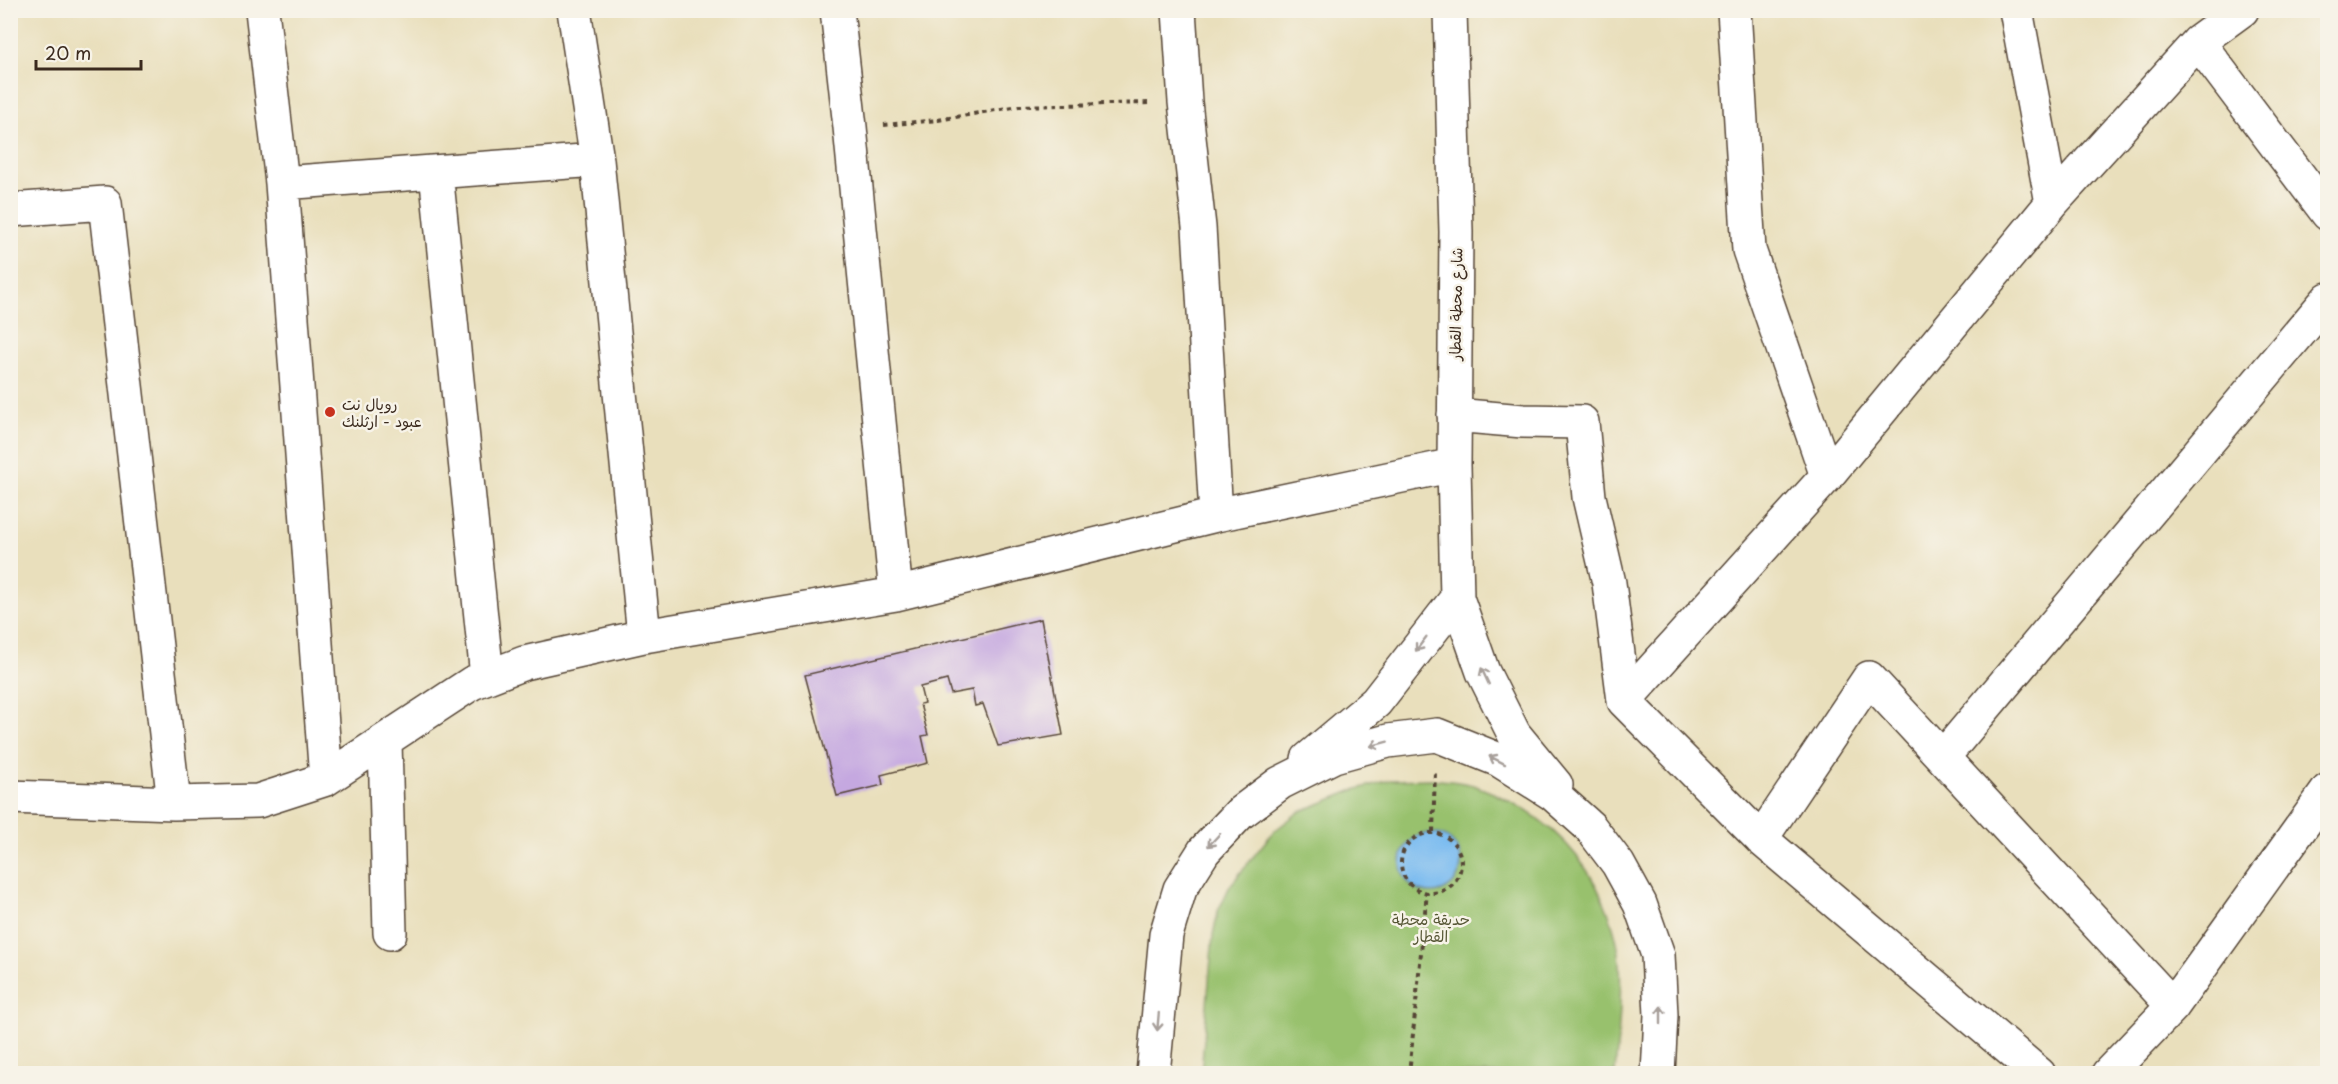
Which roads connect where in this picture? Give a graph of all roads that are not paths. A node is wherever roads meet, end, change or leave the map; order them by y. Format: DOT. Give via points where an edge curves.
graph roads {
  1 [pos="262,10"];
  2 [pos="574,10"];
  3 [pos="837,10"];
  4 [pos="1179,10"];
  5 [pos="1450,10"];
  6 [pos="1734,10"];
  7 [pos="2016,10"];
  8 [pos="2242,10"];
  9 [pos="2198,42"];
  10 [pos="597,160"];
  11 [pos="436,172"];
  12 [pos="282,183"];
  13 [pos="2052,203"];
  14 [pos="10,210"];
  15 [pos="2328,214"];
  16 [pos="2328,299"];
  17 [pos="1454,415"];
  18 [pos="1454,465"];
  19 [pos="1827,476"];
  20 [pos="1216,515"];
  21 [pos="896,594"];
  22 [pos="1456,598"];
  23 [pos="644,636"];
  24 [pos="487,677"];
  25 [pos="1624,701"];
  26 [pos="385,742"];
  27 [pos="1943,757"];
  28 [pos="326,780"];
  29 [pos="1280,783"];
  30 [pos="2328,790"];
  31 [pos="10,797"];
  32 [pos="174,803"];
  33 [pos="1590,827"];
  34 [pos="1761,840"];
  35 [pos="390,933"];
  36 [pos="2173,1006"];
  37 [pos="1153,1074"];
  38 [pos="1658,1074"];
  39 [pos="2039,1074"];
  40 [pos="2108,1074"];
  1 -- 12 [label="street"];
  2 -- 10 [label="street"];
  3 -- 21 [label="street"];
  4 -- 20 [label="street" via="1199,227"];
  5 -- 17 [label="street, شارع محطة القطار" via="1456,232"];
  6 -- 19 [label="street" via="1749,250"];
  7 -- 13 [label="street"];
  8 -- 9 [label="street"];
  9 -- 13 [label="street"];
  9 -- 15 [label="street"];
  10 -- 11 [label="street"];
  10 -- 23 [label="street"];
  11 -- 12 [label="street"];
  11 -- 24 [label="street"];
  12 -- 28 [label="street"];
  13 -- 19 [label="street"];
  14 -- 32 [label="street" via="105,203"];
  16 -- 27 [label="street"];
  17 -- 18 [label="street, شارع محطة القطار"];
  17 -- 25 [label="street" via="1582,422 1589,497 1609,583"];
  18 -- 20 [label="street"];
  18 -- 22 [label="street, شارع محطة القطار"];
  19 -- 25 [label="street"];
  20 -- 21 [label="street"];
  21 -- 23 [label="street"];
  22 -- 29 [label="street, one-way" via="1376,702"];
  33 -- 22 [label="street, شارع محطة القطار, one-way" via="1515,734 1483,672"];
  23 -- 24 [label="street" via="524,663"];
  24 -- 26 [label="street" via="472,683"];
  25 -- 34 [label="street"];
  26 -- 28 [label="street"];
  26 -- 35 [label="street"];
  27 -- 34 [label="street" via="1869,678"];
  27 -- 36 [label="street"];
  28 -- 32 [label="street" via="258,801"];
  33 -- 29 [label="street, one-way" via="1553,794 1499,760 1437,735 1388,741 1334,756"];
  29 -- 37 [label="street, one-way" via="1239,813 1204,851 1180,889 1166,935"];
  30 -- 36 [label="street"];
  31 -- 32 [label="street"];
  38 -- 33 [label="street, one-way" via="1658,956 1640,904 1618,864"];
  34 -- 39 [label="street"];
  36 -- 40 [label="street"];
}
